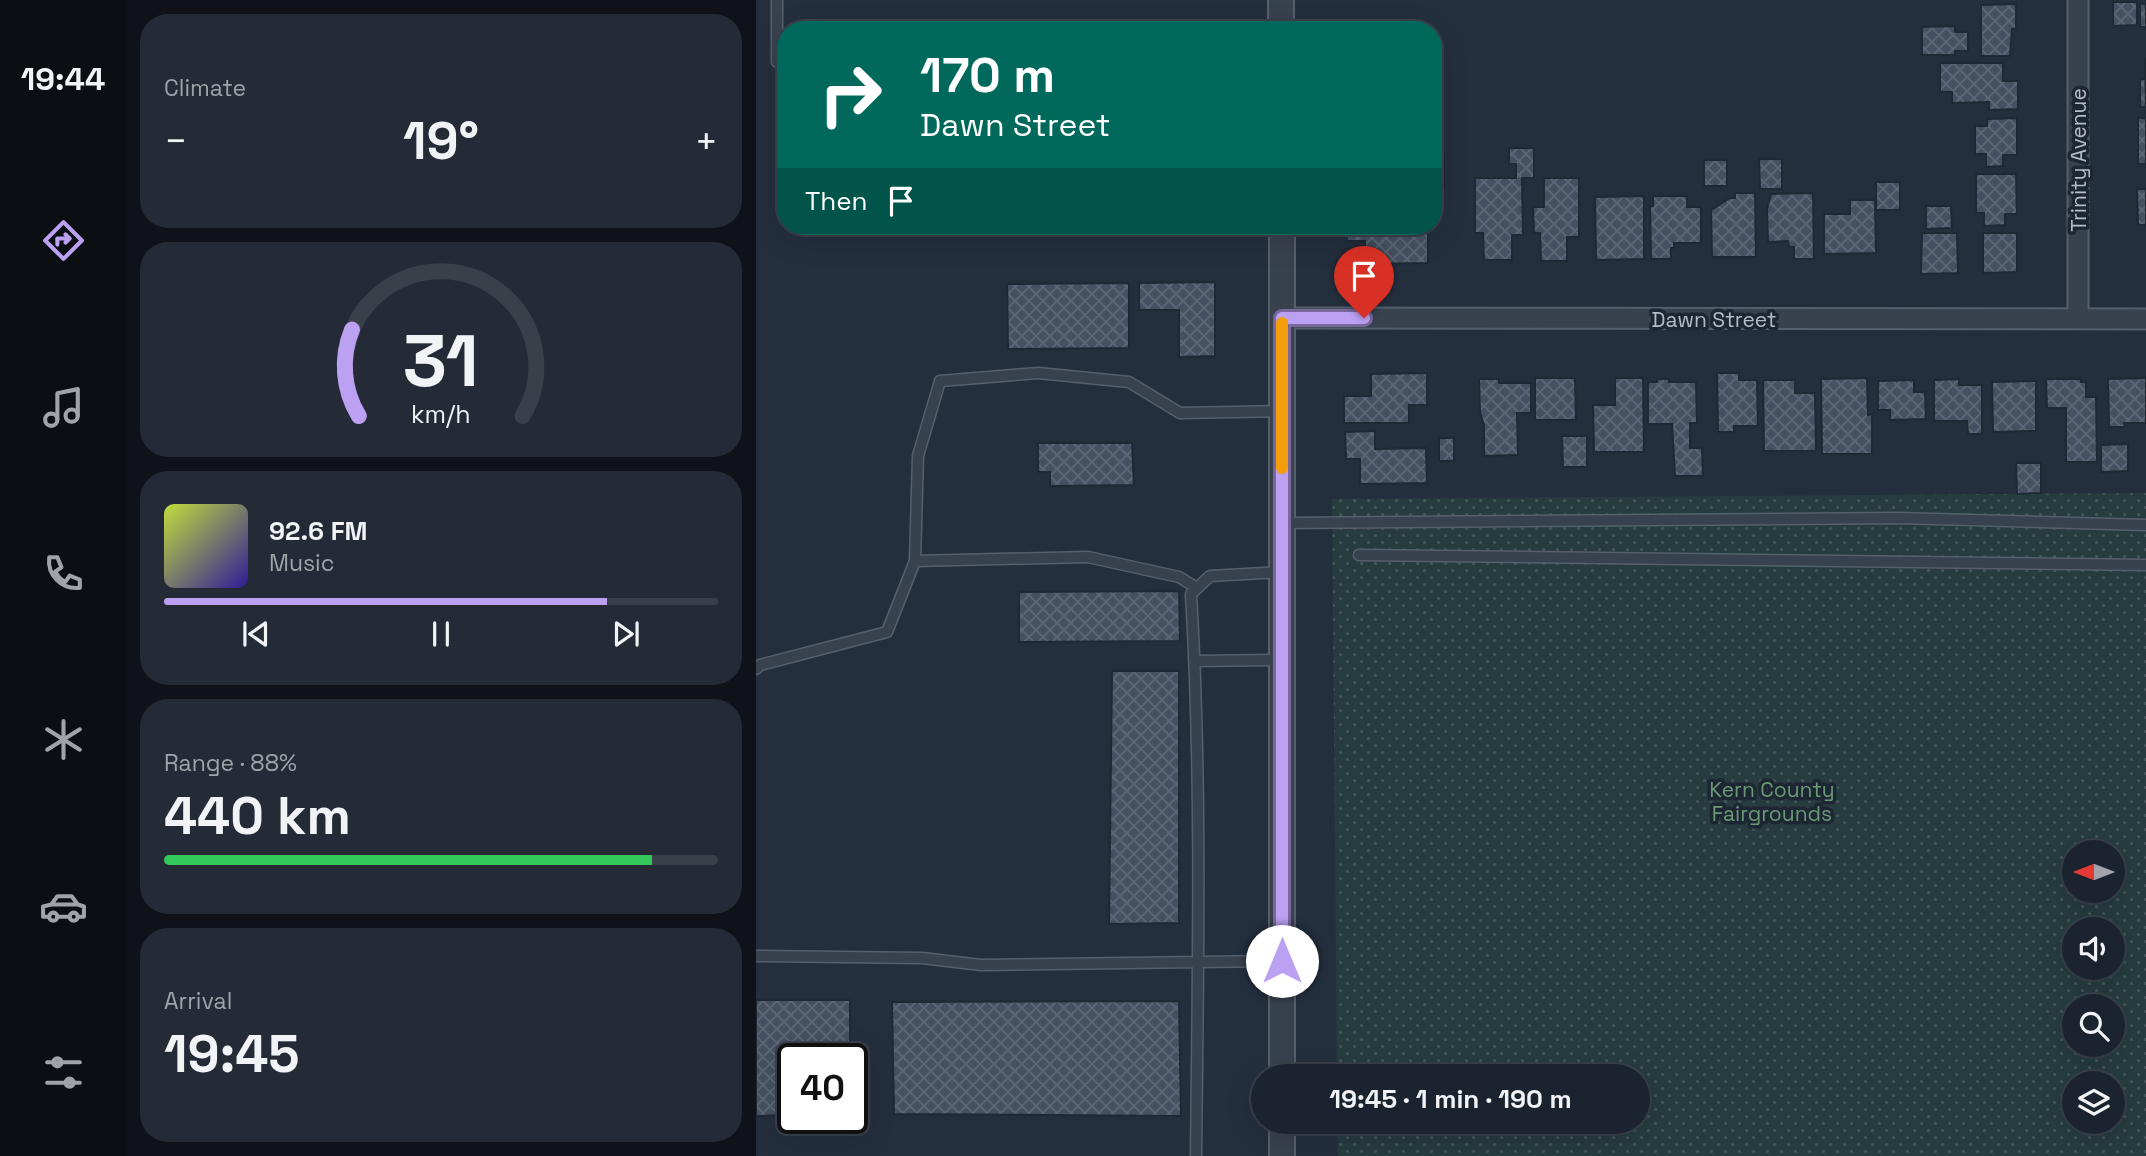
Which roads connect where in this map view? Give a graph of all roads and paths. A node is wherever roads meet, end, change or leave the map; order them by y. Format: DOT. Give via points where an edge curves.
graph roads {
  1 [pos="777,0"];
  2 [pos="1282,0"];
  3 [pos="2078,0"];
  4 [pos="1282,21"];
  5 [pos="777,62"];
  6 [pos="1282,235"];
  7 [pos="1282,318"];
  8 [pos="2078,319"];
  9 [pos="2146,319"];
  10 [pos="1282,411"];
  11 [pos="1282,523"];
  12 [pos="2146,525"];
  13 [pos="1359,555"];
  14 [pos="915,561"];
  15 [pos="2146,565"];
  16 [pos="1282,572"];
  17 [pos="1197,588"];
  18 [pos="1282,660"];
  19 [pos="1195,661"];
  20 [pos="756,669"];
  21 [pos="756,956"];
  22 [pos="1282,961"];
  23 [pos="1198,962"];
  24 [pos="1282,1064"];
  25 [pos="1282,1134"];
  26 [pos="1196,1156"];
  27 [pos="1282,1156"];
  1 -- 5 [label="lane"];
  2 -- 4 [label="street"];
  3 -- 8 [label="street, Trinity Avenue"];
  6 -- 7 [label="street"];
  7 -- 8 [label="street, Dawn Street"];
  7 -- 10 [label="street"];
  8 -- 9 [label="street, Dawn Street"];
  10 -- 11 [label="street"];
  10 -- 14 [label="lane" via="1180,413 1129,382 1038,373 940,381 918,456"];
  11 -- 12 [label="lane" via="1898,518"];
  11 -- 16 [label="street"];
  13 -- 15 [label="lane"];
  14 -- 17 [label="lane" via="1088,557 1179,577"];
  14 -- 20 [label="lane" via="887,632"];
  16 -- 17 [label="lane" via="1210,576"];
  16 -- 18 [label="street"];
  17 -- 19 [label="lane" via="1191,594"];
  18 -- 19 [label="lane"];
  18 -- 22 [label="street"];
  19 -- 23 [label="lane"];
  21 -- 23 [label="lane" via="922,958 981,965"];
  22 -- 23 [label="lane"];
  22 -- 24 [label="street"];
  23 -- 26 [label="lane"];
  25 -- 27 [label="street"];
}
